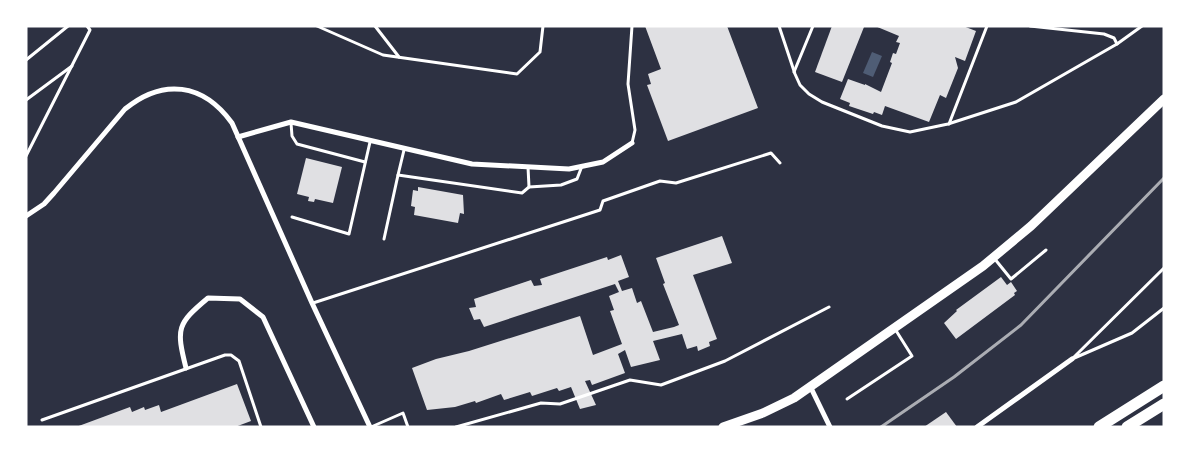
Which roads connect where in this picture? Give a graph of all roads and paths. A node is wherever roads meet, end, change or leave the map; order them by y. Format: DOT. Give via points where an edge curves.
graph roads {
  1 [pos="68,26"];
  2 [pos="87,26"];
  3 [pos="317,26"];
  4 [pos="375,26"];
  5 [pos="543,26"];
  6 [pos="632,26"];
  7 [pos="779,26"];
  8 [pos="813,26"];
  9 [pos="988,26"];
  10 [pos="1030,26"];
  11 [pos="1142,26"];
  12 [pos="1117,44"];
  13 [pos="399,57"];
  14 [pos="26,60"];
  15 [pos="73,65"];
  16 [pos="794,72"];
  17 [pos="1164,99"];
  18 [pos="26,100"];
  19 [pos="291,122"];
  20 [pos="948,124"];
  21 [pos="238,137"];
  22 [pos="370,142"];
  23 [pos="632,143"];
  24 [pos="404,150"];
  25 [pos="26,156"];
  26 [pos="366,162"];
  27 [pos="780,163"];
  28 [pos="582,166"];
  29 [pos="528,167"];
  30 [pos="398,175"];
  31 [pos="529,187"];
  32 [pos="26,216"];
  33 [pos="292,217"];
  34 [pos="384,239"];
  35 [pos="1046,250"];
  36 [pos="994,258"];
  37 [pos="1164,268"];
  38 [pos="312,303"];
  39 [pos="829,306"];
  40 [pos="1164,308"];
  41 [pos="894,329"];
  42 [pos="1072,359"];
  43 [pos="186,368"];
  44 [pos="1164,386"];
  45 [pos="811,388"];
  46 [pos="847,399"];
  47 [pos="1164,404"];
  48 [pos="42,420"];
  49 [pos="261,427"];
  50 [pos="314,427"];
  51 [pos="371,427"];
  52 [pos="408,427"];
  53 [pos="456,427"];
  54 [pos="723,427"];
  55 [pos="830,427"];
  56 [pos="977,427"];
  57 [pos="1098,427"];
  58 [pos="1127,427"];
  1 -- 14 [label="lane"];
  2 -- 15 [label="lane" via="90,30"];
  3 -- 13 [label="lane" via="383,55"];
  4 -- 13 [label="lane"];
  5 -- 13 [label="lane" via="540,52 516,74"];
  6 -- 23 [label="lane" via="628,84 635,130"];
  7 -- 16 [label="lane"];
  8 -- 16 [label="lane"];
  9 -- 20 [label="lane"];
  10 -- 12 [label="lane" via="1104,34 1114,38"];
  11 -- 12 [label="lane"];
  12 -- 20 [label="lane" via="1016,102"];
  15 -- 18 [label="lane"];
  15 -- 25 [label="lane"];
  16 -- 20 [label="lane" via="800,85 822,102 882,126 910,132"];
  17 -- 36 [label="main road"];
  19 -- 21 [label="street"];
  19 -- 22 [label="street"];
  19 -- 26 [label="lane" via="292,136 297,144"];
  21 -- 32 [label="street" via="222,109 196,92 181,89 151,92 125,109 44,204"];
  21 -- 38 [label="street"];
  22 -- 24 [label="street"];
  22 -- 26 [label="lane"];
  23 -- 28 [label="street" via="603,162"];
  24 -- 29 [label="street" via="472,164"];
  24 -- 30 [label="lane"];
  26 -- 33 [label="lane" via="349,234"];
  27 -- 38 [label="lane" via="771,153 676,183 660,181 603,200 600,210"];
  28 -- 29 [label="street" via="569,169"];
  28 -- 31 [label="lane" via="577,179 561,185"];
  29 -- 31 [label="lane"];
  30 -- 31 [label="lane" via="522,193"];
  30 -- 34 [label="lane"];
  35 -- 36 [label="lane" via="1011,279"];
  36 -- 41 [label="main road"];
  37 -- 42 [label="lane"];
  38 -- 51 [label="street"];
  39 -- 53 [label="lane" via="724,360 661,385 630,380 560,404 541,403"];
  40 -- 42 [label="lane" via="1132,333"];
  41 -- 45 [label="main road"];
  41 -- 46 [label="lane" via="912,356"];
  42 -- 56 [label="street"];
  43 -- 48 [label="lane"];
  43 -- 49 [label="lane" via="225,355 236,358"];
  43 -- 50 [label="street" via="180,346 185,317 208,298 240,299 263,317"];
  44 -- 57 [label="highway"];
  45 -- 54 [label="main road" via="779,406"];
  45 -- 55 [label="street"];
  47 -- 58 [label="highway"];
  51 -- 52 [label="lane" via="403,413"];
}
